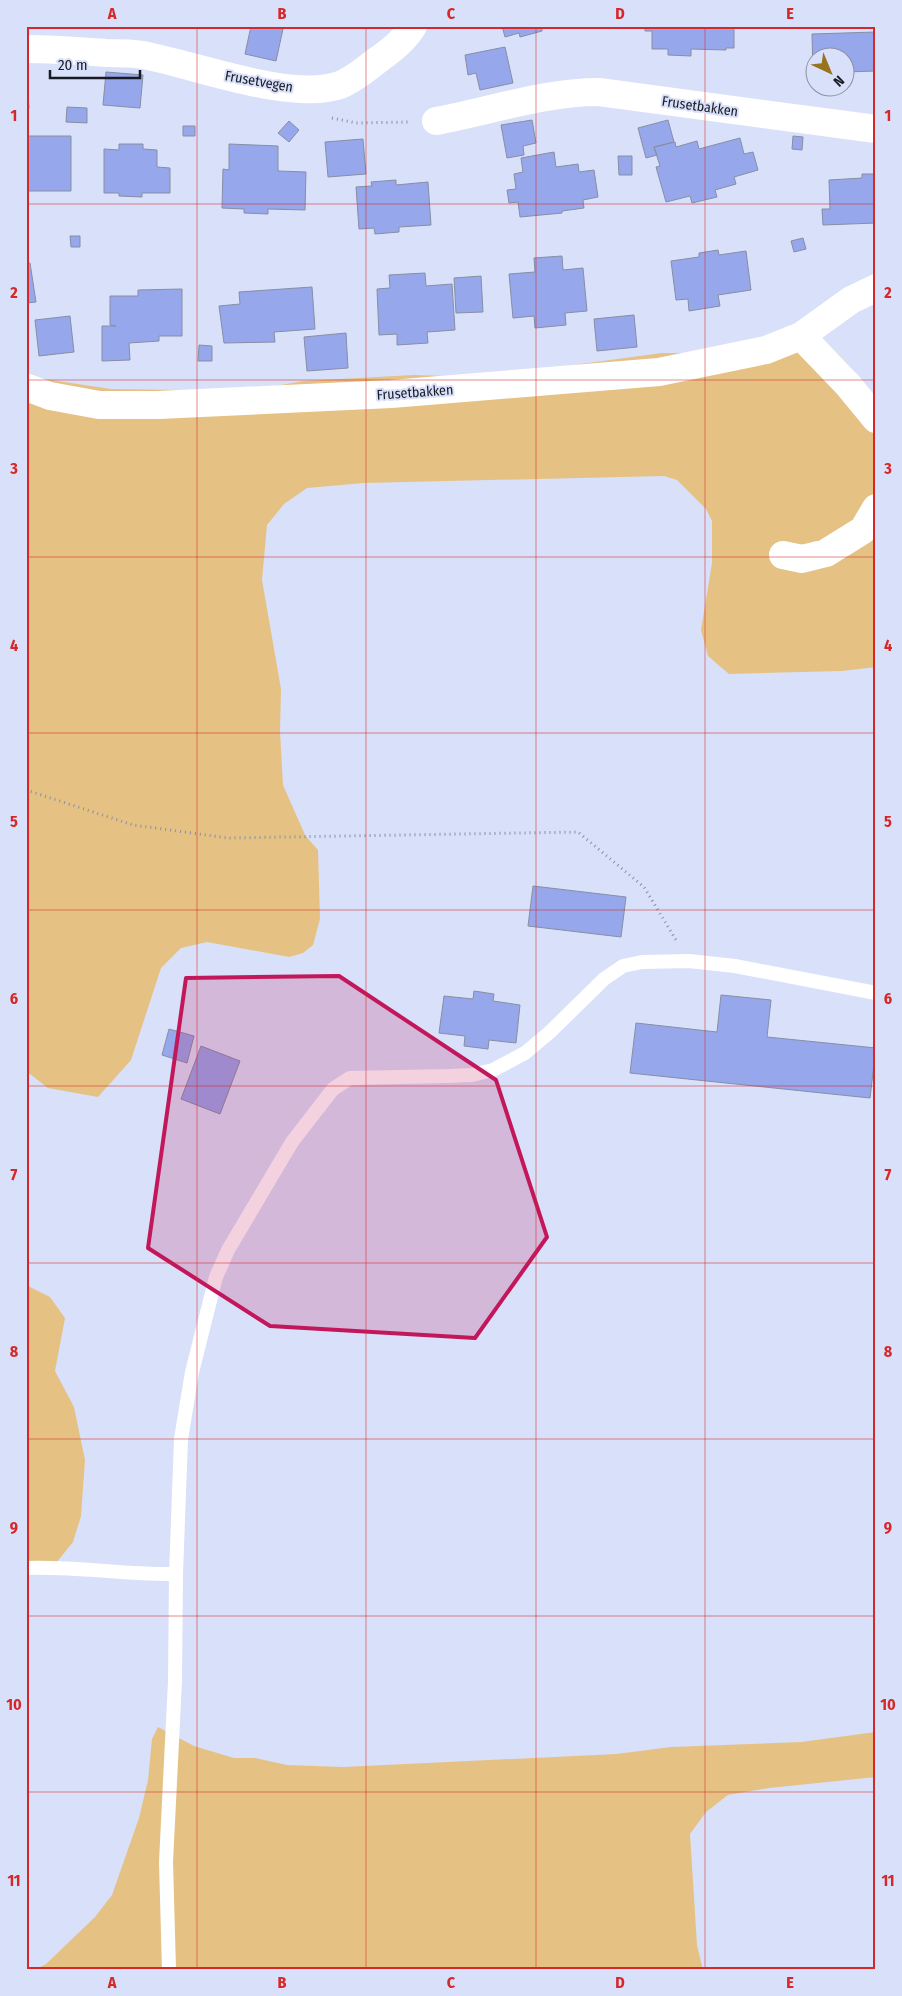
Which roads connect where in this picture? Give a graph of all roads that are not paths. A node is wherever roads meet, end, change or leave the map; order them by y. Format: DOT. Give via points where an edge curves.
graph roads {
  1 [pos="413,26"];
  2 [pos="26,50"];
  3 [pos="436,121"];
  4 [pos="876,129"];
  5 [pos="876,288"];
  6 [pos="801,336"];
  7 [pos="26,387"];
  8 [pos="876,420"];
  9 [pos="876,508"];
  10 [pos="783,555"];
  11 [pos="876,993"];
  12 [pos="26,1568"];
  13 [pos="176,1574"];
  14 [pos="169,1970"];
  1 -- 2 [label="street, Frusetvegen" via="385,56 359,74 340,85 315,89 251,81 142,55"];
  3 -- 4 [label="street, Frusetbakken" via="546,97 599,92"];
  5 -- 6 [label="street, Frusetbakken" via="852,300"];
  6 -- 7 [label="street, Frusetbakken" via="766,350 659,372 391,394 228,403 99,405 50,396"];
  6 -- 8 [label="street"];
  9 -- 10 [label="street" via="863,530 826,553 802,559"];
  11 -- 13 [label="lane" via="735,966 642,962 623,966 604,979 525,1053 494,1070 472,1075 350,1078 333,1089 272,1173 216,1277 192,1372 181,1439"];
  12 -- 13 [label="lane"];
  13 -- 14 [label="lane" via="175,1681 166,1862"];
}
